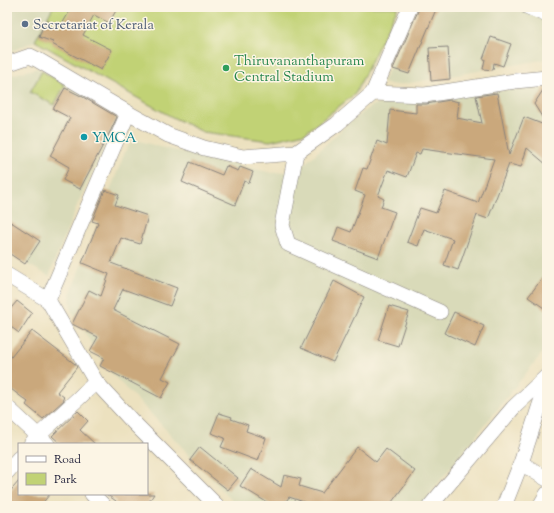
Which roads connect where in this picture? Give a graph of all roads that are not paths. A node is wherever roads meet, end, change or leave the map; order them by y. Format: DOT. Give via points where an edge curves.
graph roads {
  1 [pos="410,7"];
  2 [pos="528,7"];
  3 [pos="547,15"];
  4 [pos="7,64"];
  5 [pos="547,78"];
  6 [pos="373,93"];
  7 [pos="128,113"];
  8 [pos="296,153"];
  9 [pos="7,275"];
  10 [pos="48,300"];
  11 [pos="440,312"];
  12 [pos="547,376"];
  13 [pos="96,382"];
  14 [pos="547,382"];
  15 [pos="7,407"];
  16 [pos="39,441"];
  17 [pos="18,459"];
  18 [pos="521,463"];
  19 [pos="7,472"];
  20 [pos="547,479"];
  21 [pos="547,494"];
  22 [pos="93,495"];
  23 [pos="104,506"];
  24 [pos="217,506"];
  25 [pos="430,506"];
  26 [pos="504,506"];
  27 [pos="540,506"];
  1 -- 6 [label="street"];
  2 -- 3 [label="street"];
  4 -- 7 [label="street" via="30,56"];
  5 -- 6 [label="street" via="425,95"];
  6 -- 8 [label="street" via="337,124"];
  7 -- 8 [label="street" via="168,135 204,148 243,157"];
  7 -- 10 [label="street"];
  8 -- 11 [label="street" via="282,225 288,244"];
  9 -- 10 [label="street"];
  10 -- 13 [label="street"];
  12 -- 25 [label="street" via="513,408"];
  13 -- 16 [label="street"];
  13 -- 24 [label="street"];
  14 -- 18 [label="street"];
  15 -- 16 [label="street"];
  17 -- 19 [label="street"];
  18 -- 20 [label="street"];
  18 -- 26 [label="street"];
  21 -- 27 [label="street"];
  22 -- 23 [label="street"];
}
